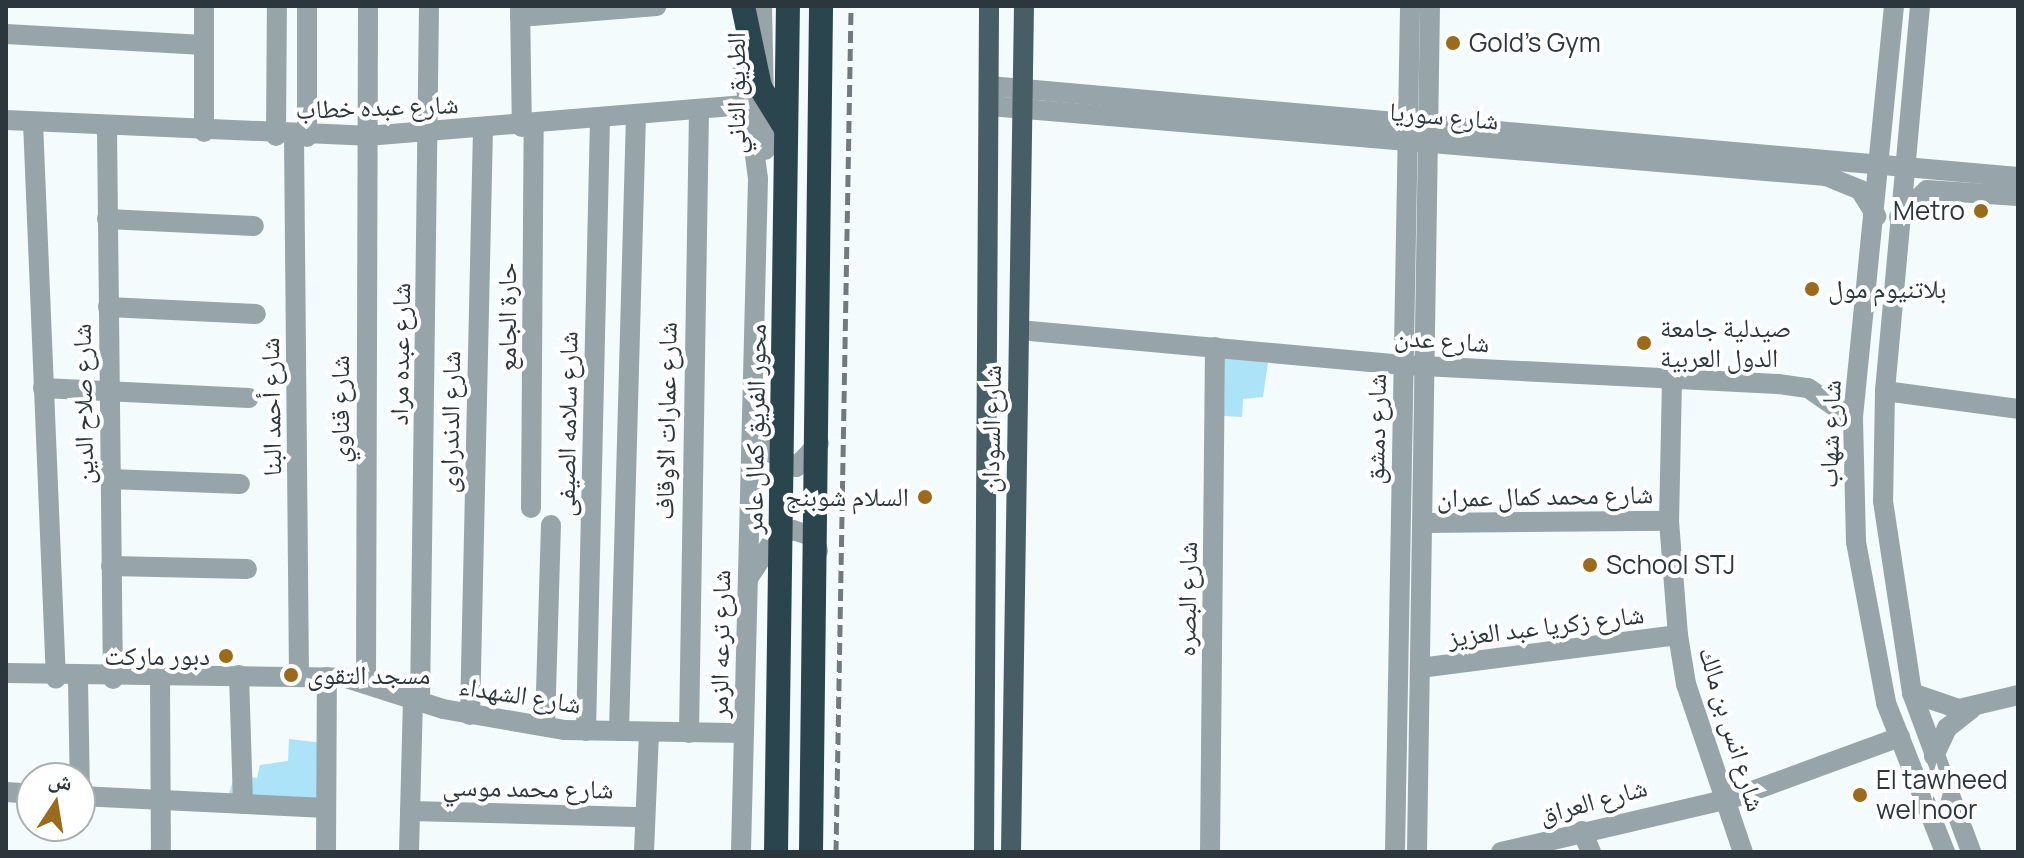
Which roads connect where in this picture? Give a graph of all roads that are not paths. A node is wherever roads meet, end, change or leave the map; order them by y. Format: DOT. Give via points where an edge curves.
graph roads {
  1 [pos="204,6"];
  2 [pos="277,6"];
  3 [pos="307,6"];
  4 [pos="368,6"];
  5 [pos="429,6"];
  6 [pos="657,6"];
  7 [pos="736,6"];
  8 [pos="743,6"];
  9 [pos="762,6"];
  10 [pos="788,6"];
  11 [pos="821,6"];
  12 [pos="989,6"];
  13 [pos="1024,6"];
  14 [pos="1410,6"];
  15 [pos="1430,6"];
  16 [pos="1894,6"];
  17 [pos="1920,6"];
  18 [pos="520,11"];
  19 [pos="6,34"];
  20 [pos="204,45"];
  21 [pos="990,96"];
  22 [pos="1022,98"];
  23 [pos="748,105"];
  24 [pos="699,109"];
  25 [pos="636,115"];
  26 [pos="1884,118"];
  27 [pos="1909,118"];
  28 [pos="600,119"];
  29 [pos="6,120"];
  30 [pos="33,122"];
  31 [pos="528,126"];
  32 [pos="107,128"];
  33 [pos="786,129"];
  34 [pos="1418,129"];
  35 [pos="483,130"];
  36 [pos="204,132"];
  37 [pos="429,133"];
  38 [pos="292,136"];
  39 [pos="367,136"];
  40 [pos="1881,165"];
  41 [pos="1904,167"];
  42 [pos="2018,177"];
  43 [pos="758,179"];
  44 [pos="2018,196"];
  45 [pos="1876,216"];
  46 [pos="1899,217"];
  47 [pos="107,219"];
  48 [pos="254,226"];
  49 [pos="108,307"];
  50 [pos="256,314"];
  51 [pos="1019,330"];
  52 [pos="1215,347"];
  53 [pos="1403,365"];
  54 [pos="1424,365"];
  55 [pos="1672,380"];
  56 [pos="43,388"];
  57 [pos="1885,391"];
  58 [pos="109,392"];
  59 [pos="249,398"];
  60 [pos="2018,409"];
  61 [pos="1853,419"];
  62 [pos="752,426"];
  63 [pos="827,430"];
  64 [pos="110,479"];
  65 [pos="240,484"];
  66 [pos="531,508"];
  67 [pos="1669,521"];
  68 [pos="1422,523"];
  69 [pos="551,525"];
  70 [pos="111,566"];
  71 [pos="247,569"];
  72 [pos="826,569"];
  73 [pos="748,578"];
  74 [pos="1678,635"];
  75 [pos="1420,668"];
  76 [pos="6,673"];
  77 [pos="239,675"];
  78 [pos="299,676"];
  79 [pos="160,677"];
  80 [pos="327,677"];
  81 [pos="56,679"];
  82 [pos="113,679"];
  83 [pos="78,680"];
  84 [pos="366,682"];
  85 [pos="1912,693"];
  86 [pos="2018,695"];
  87 [pos="416,702"];
  88 [pos="1971,709"];
  89 [pos="470,715"];
  90 [pos="545,726"];
  91 [pos="586,731"];
  92 [pos="619,731"];
  93 [pos="649,732"];
  94 [pos="1898,732"];
  95 [pos="689,733"];
  96 [pos="744,733"];
  97 [pos="1934,756"];
  98 [pos="79,762"];
  99 [pos="1722,794"];
  100 [pos="96,797"];
  101 [pos="162,800"];
  102 [pos="243,804"];
  103 [pos="326,808"];
  104 [pos="410,811"];
  105 [pos="645,817"];
  106 [pos="1582,831"];
  107 [pos="161,852"];
  108 [pos="326,852"];
  109 [pos="409,852"];
  110 [pos="644,852"];
  111 [pos="741,852"];
  112 [pos="776,852"];
  113 [pos="811,852"];
  114 [pos="984,852"];
  115 [pos="1011,852"];
  116 [pos="1210,852"];
  117 [pos="1395,852"];
  118 [pos="1417,852"];
  119 [pos="1501,852"];
  120 [pos="1591,852"];
  121 [pos="1743,852"];
  122 [pos="1945,852"];
  123 [pos="1971,852"];
  1 -- 20 [label="street"];
  2 -- 38 [label="street"];
  3 -- 38 [label="street"];
  4 -- 39 [label="street, شارع قناوي"];
  5 -- 37 [label="street, شارع عبده مراد"];
  6 -- 18 [label="street"];
  7 -- 23 [label="street, شارع ترعه الزمر"];
  8 -- 33 [label="highway, bridge" via="760,87"];
  9 -- 43 [label="street, الطريق الثاني" via="765,150"];
  10 -- 33 [label="highway, محور الفريق كمال عامر, bridge"];
  11 -- 113 [label="highway, bridge"];
  12 -- 21 [label="main road, شارع السودان"];
  13 -- 22 [label="main road, شارع السودان"];
  14 -- 34 [label="street, شارع دمشق"];
  15 -- 34 [label="street, شارع دمشق"];
  16 -- 26 [label="street, شارع شهاب"];
  17 -- 27 [label="street, شارع شهاب"];
  18 -- 31 [label="street, حارة الجامع"];
  19 -- 20 [label="street"];
  20 -- 36 [label="street"];
  21 -- 22 [label="street, شارع سوريا"];
  21 -- 114 [label="main road, شارع السودان"];
  22 -- 34 [label="street, شارع سوريا"];
  22 -- 51 [label="main road, شارع السودان"];
  23 -- 24 [label="street, شارع عبده خطاب"];
  23 -- 43 [label="street, شارع ترعه الزمر"];
  24 -- 25 [label="street, شارع عبده خطاب"];
  24 -- 95 [label="street, شارع عمارات الاوقاف"];
  25 -- 28 [label="street, شارع عبده خطاب"];
  25 -- 92 [label="street"];
  26 -- 27 [label="street" via="1894,125"];
  26 -- 40 [label="street, شارع شهاب"];
  27 -- 41 [label="street, شارع شهاب"];
  28 -- 31 [label="street, شارع عبده خطاب"];
  28 -- 91 [label="street, شارع سلامه الصيفى"];
  29 -- 30 [label="street, شارع عبده خطاب"];
  30 -- 32 [label="street, شارع عبده خطاب"];
  30 -- 56 [label="street"];
  31 -- 35 [label="street, شارع عبده خطاب"];
  31 -- 66 [label="street, حارة الجامع"];
  32 -- 36 [label="street, شارع عبده خطاب"];
  32 -- 47 [label="street, شارع صلاح الدين"];
  33 -- 112 [label="highway, محور الفريق كمال عامر, bridge"];
  34 -- 40 [label="street, شارع سوريا"];
  34 -- 45 [label="street, شارع سوريا" via="1826,176 1860,190"];
  34 -- 53 [label="street, شارع دمشق"];
  34 -- 54 [label="street, شارع دمشق"];
  35 -- 37 [label="street, شارع عبده خطاب"];
  35 -- 89 [label="street, شارع الدندراوى"];
  36 -- 38 [label="street, شارع عبده خطاب"];
  37 -- 39 [label="street, شارع عبده خطاب"];
  37 -- 87 [label="street, شارع عبده مراد"];
  38 -- 39 [label="street, شارع عبده خطاب"];
  38 -- 78 [label="street, شارع أحمد البنا"];
  39 -- 84 [label="street, شارع قناوي"];
  40 -- 41 [label="street, شارع سوريا"];
  40 -- 45 [label="street, شارع شهاب"];
  41 -- 42 [label="street"];
  41 -- 46 [label="street, شارع شهاب"];
  43 -- 62 [label="street, شارع ترعه الزمر"];
  44 -- 46 [label="street" via="1927,190"];
  45 -- 61 [label="street, شارع شهاب"];
  46 -- 57 [label="street, شارع شهاب"];
  47 -- 48 [label="street"];
  47 -- 49 [label="street, شارع صلاح الدين"];
  49 -- 50 [label="street"];
  49 -- 58 [label="street, شارع صلاح الدين"];
  51 -- 52 [label="street, شارع عدن"];
  51 -- 115 [label="main road, شارع السودان"];
  52 -- 53 [label="street, شارع عدن"];
  52 -- 116 [label="street, شارع البصره"];
  53 -- 54 [label="street, شارع عدن"];
  53 -- 117 [label="street, شارع دمشق"];
  54 -- 55 [label="street, شارع عدن"];
  54 -- 68 [label="street, شارع دمشق"];
  55 -- 61 [label="street, شارع عدن" via="1808,388"];
  55 -- 67 [label="street, شارع انس بن مالك"];
  56 -- 58 [label="street"];
  56 -- 81 [label="street"];
  57 -- 60 [label="street"];
  57 -- 85 [label="street, شارع شهاب" via="1888,555"];
  58 -- 59 [label="street"];
  58 -- 64 [label="street, شارع صلاح الدين"];
  61 -- 94 [label="street, شارع شهاب" via="1856,542"];
  62 -- 63 [label="street" via="765,449 796,467"];
  62 -- 73 [label="street, شارع ترعه الزمر"];
  64 -- 65 [label="street"];
  64 -- 70 [label="street, شارع صلاح الدين"];
  67 -- 68 [label="street, شارع محمد كمال عمران"];
  67 -- 74 [label="street, شارع انس بن مالك"];
  68 -- 75 [label="street, شارع دمشق"];
  69 -- 90 [label="street"];
  70 -- 71 [label="street"];
  70 -- 82 [label="street, شارع صلاح الدين"];
  72 -- 73 [label="street" via="812,536 793,530 767,544"];
  73 -- 96 [label="street, شارع ترعه الزمر"];
  74 -- 75 [label="street, شارع زكريا عبد العزيز"];
  74 -- 99 [label="street, شارع انس بن مالك"];
  75 -- 118 [label="street, شارع دمشق"];
  76 -- 81 [label="street, شارع الشهداء"];
  77 -- 78 [label="street, شارع الشهداء"];
  77 -- 79 [label="street, شارع الشهداء"];
  77 -- 102 [label="street"];
  78 -- 80 [label="street, شارع الشهداء"];
  79 -- 82 [label="street, شارع الشهداء"];
  79 -- 101 [label="street"];
  80 -- 84 [label="street, شارع الشهداء"];
  80 -- 103 [label="street"];
  81 -- 83 [label="street, شارع الشهداء"];
  82 -- 83 [label="street, شارع الشهداء"];
  83 -- 98 [label="street"];
  84 -- 87 [label="street, شارع الشهداء"];
  85 -- 88 [label="street"];
  85 -- 97 [label="street, شارع شهاب"];
  86 -- 88 [label="street"];
  87 -- 89 [label="street, شارع الشهداء"];
  87 -- 104 [label="street, شارع عبده مراد"];
  88 -- 97 [label="street" via="1947,728"];
  89 -- 90 [label="street, شارع الشهداء"];
  90 -- 91 [label="street, شارع الشهداء"];
  91 -- 92 [label="street, شارع الشهداء"];
  92 -- 93 [label="street, شارع الشهداء"];
  93 -- 95 [label="street, شارع الشهداء"];
  93 -- 105 [label="street"];
  94 -- 99 [label="street, شارع العراق"];
  94 -- 122 [label="street, شارع شهاب"];
  95 -- 96 [label="street, شارع الشهداء"];
  96 -- 111 [label="street, شارع ترعه الزمر"];
  97 -- 123 [label="street, شارع شهاب"];
  99 -- 106 [label="street, شارع العراق"];
  99 -- 121 [label="street, شارع انس بن مالك"];
  100 -- 101 [label="street"];
  101 -- 102 [label="street"];
  101 -- 107 [label="street"];
  102 -- 103 [label="street"];
  103 -- 108 [label="street"];
  104 -- 105 [label="street, شارع محمد موسي"];
  104 -- 109 [label="street, شارع عبده مراد"];
  105 -- 110 [label="street"];
  106 -- 119 [label="street, شارع العراق"];
  106 -- 120 [label="street"];
}
